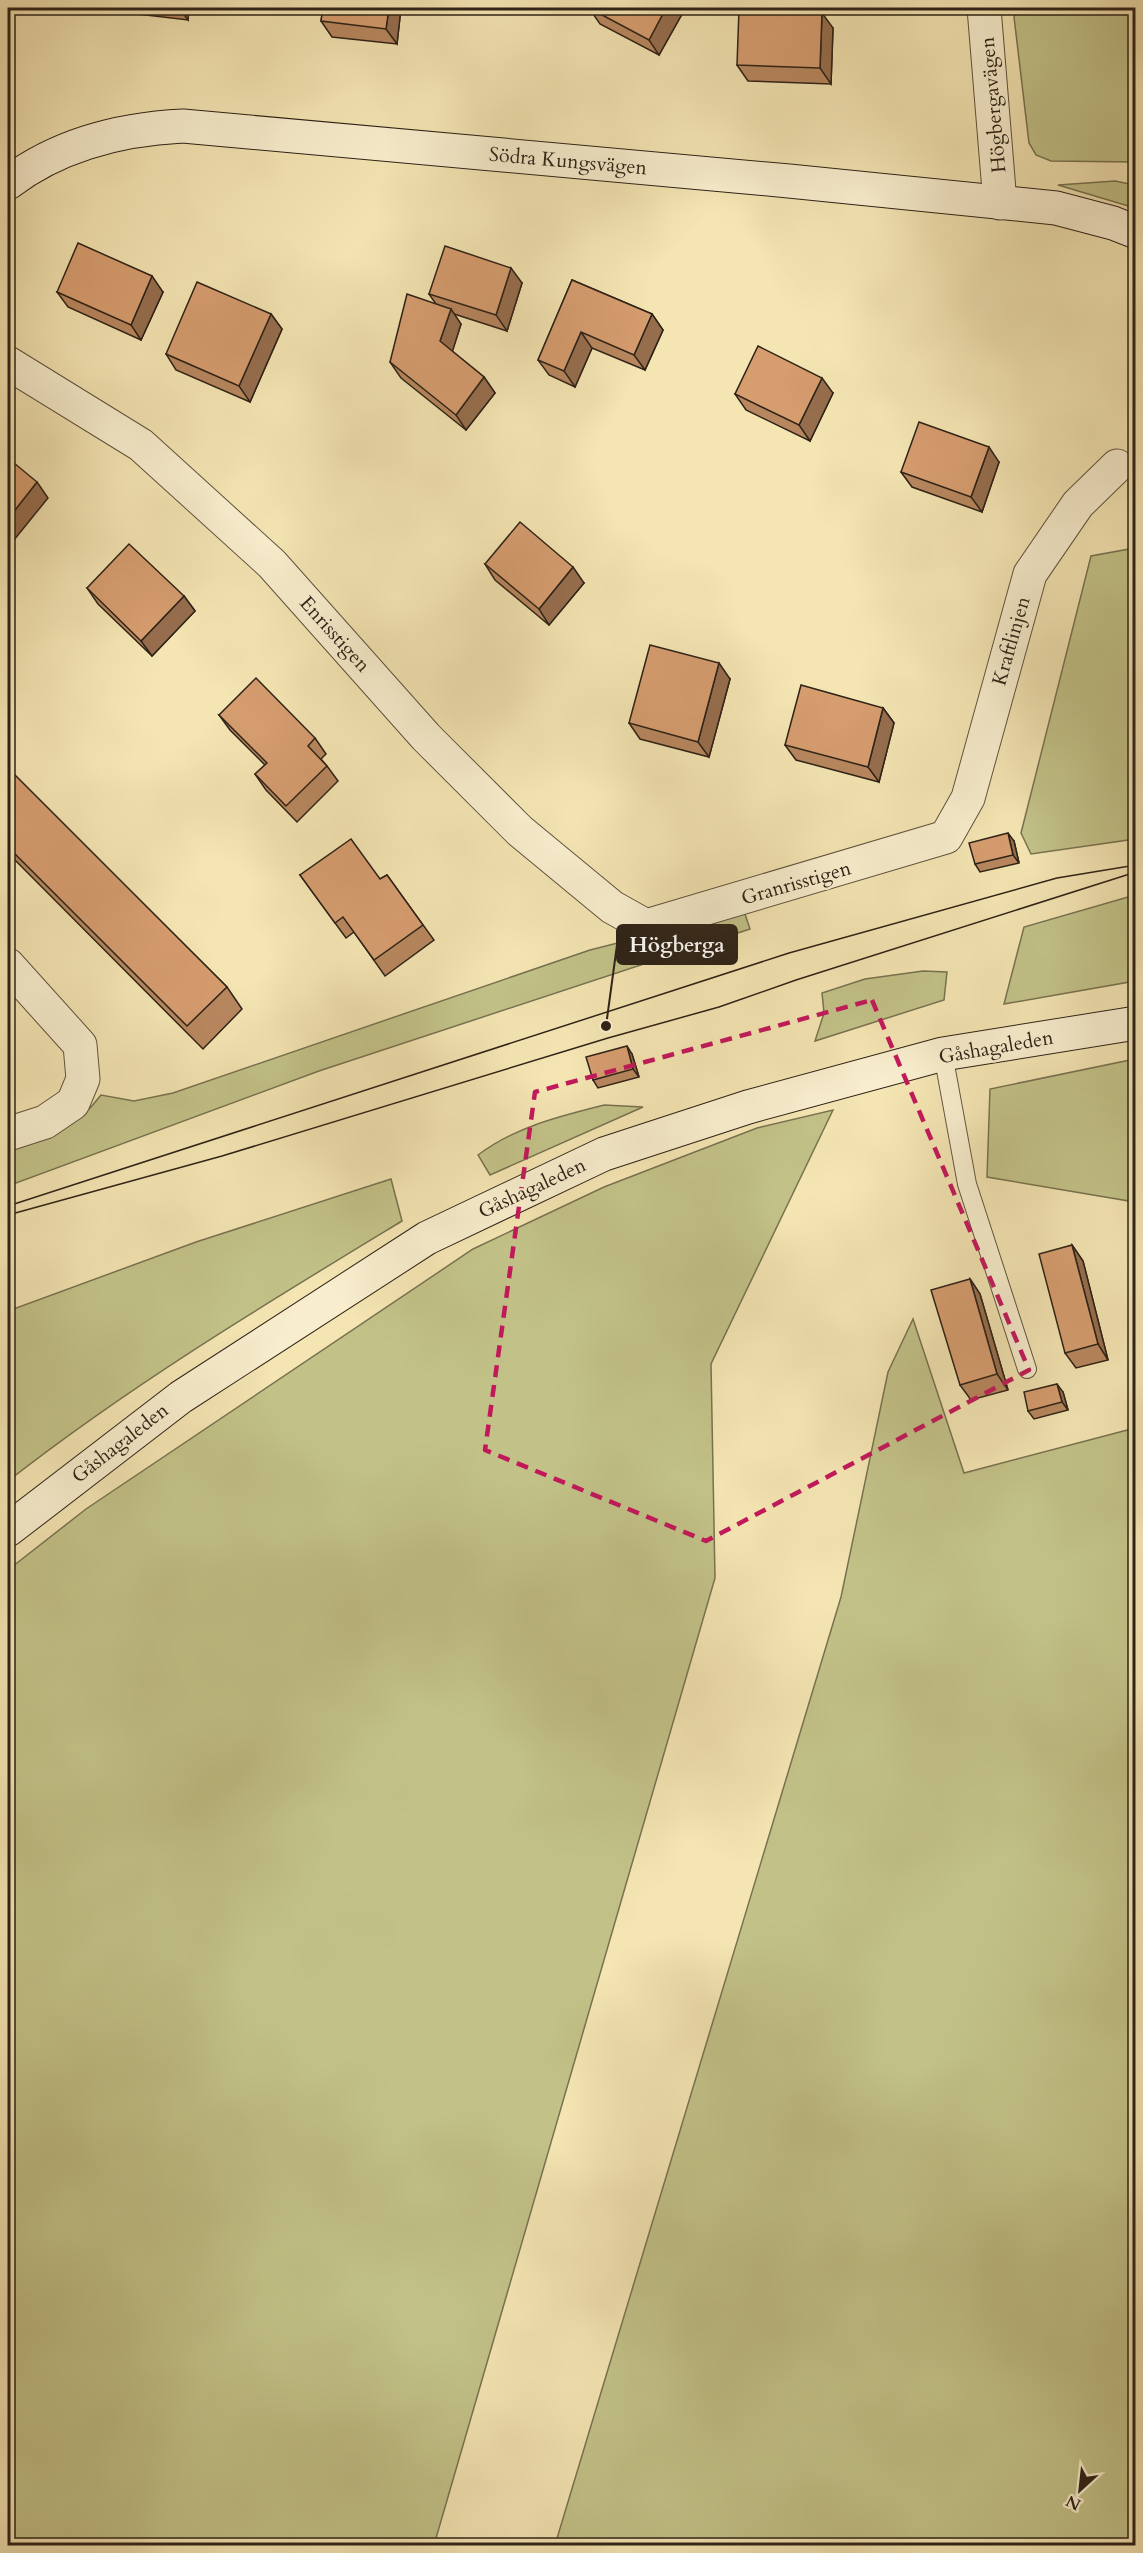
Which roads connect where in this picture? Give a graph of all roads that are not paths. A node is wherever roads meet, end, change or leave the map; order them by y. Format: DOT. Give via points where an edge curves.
graph roads {
  1 [pos="984,8"];
  2 [pos="8,183"];
  3 [pos="1000,203"];
  4 [pos="1136,232"];
  5 [pos="8,363"];
  6 [pos="1116,466"];
  7 [pos="946,837"];
  8 [pos="646,926"];
  9 [pos="8,965"];
  10 [pos="1136,1023"];
  11 [pos="943,1054"];
  12 [pos="8,1134"];
  13 [pos="1027,1369"];
  14 [pos="8,1530"];
  1 -- 3 [label="street, Högbergavägen"];
  2 -- 3 [label="street, Södra Kungsvägen" via="48,159 107,135 183,126"];
  3 -- 4 [label="street, Södra Kungsvägen" via="1056,208"];
  5 -- 8 [label="street, Enrisstigen" via="141,445 272,564 426,737 520,831 612,907"];
  6 -- 7 [label="street, Kraftlinjen" via="1077,504 1030,574 968,798"];
  7 -- 8 [label="street, Granrisstigen"];
  9 -- 12 [label="street" via="80,1045 83,1079 73,1104 45,1122"];
  10 -- 11 [label="street, Gåshagaleden"];
  11 -- 13 [label="lane" via="967,1184"];
  11 -- 14 [label="street, Gåshagaleden" via="748,1107 604,1154 427,1238 181,1397"];
}
